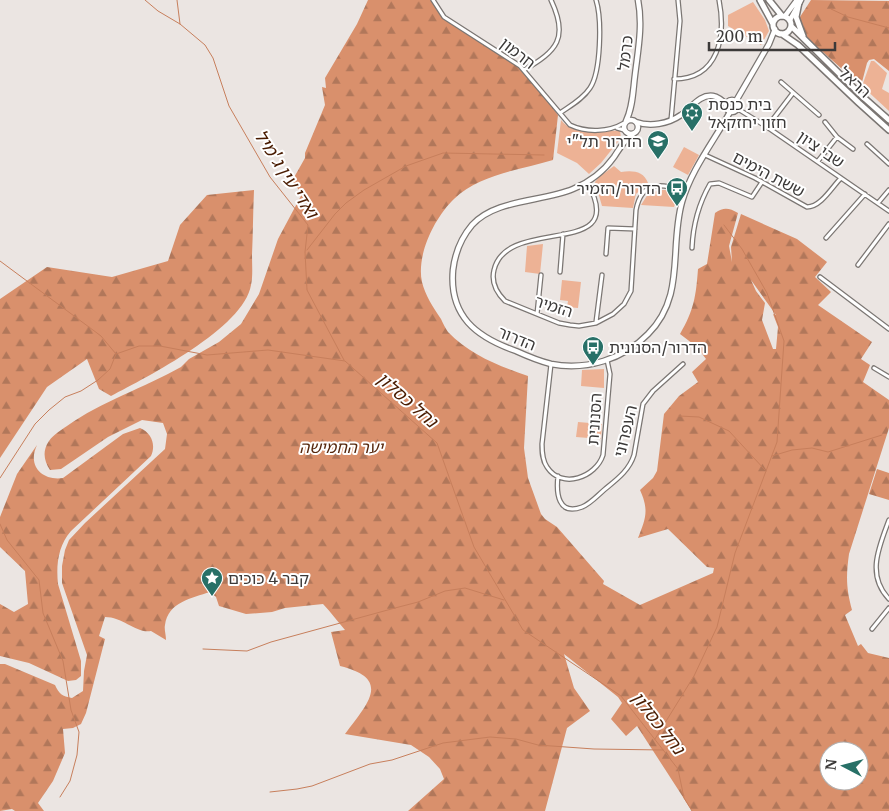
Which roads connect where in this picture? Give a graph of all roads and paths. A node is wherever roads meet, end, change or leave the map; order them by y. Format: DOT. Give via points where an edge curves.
graph roads {
  1 [pos="433,0"];
  2 [pos="551,0"];
  3 [pos="596,0"];
  4 [pos="638,0"];
  5 [pos="678,0"];
  6 [pos="719,0"];
  7 [pos="760,0"];
  8 [pos="769,0"];
  9 [pos="799,1"];
  10 [pos="787,19"];
  11 [pos="774,28"];
  12 [pos="781,33"];
  13 [pos="805,41"];
  14 [pos="769,44"];
  15 [pos="524,70"];
  16 [pos="674,79"];
  17 [pos="781,82"];
  18 [pos="793,92"];
  19 [pos="736,101"];
  20 [pos="727,104"];
  21 [pos="631,108"];
  22 [pos="738,109"];
  23 [pos="730,112"];
  24 [pos="560,114"];
  25 [pos="819,115"];
  26 [pos="889,120"];
  27 [pos="635,121"];
  28 [pos="671,121"];
  29 [pos="625,122"];
  30 [pos="825,122"];
  31 [pos="648,125"];
  32 [pos="767,127"];
  33 [pos="614,128"];
  34 [pos="889,130"];
  35 [pos="625,131"];
  36 [pos="635,132"];
  37 [pos="837,137"];
  38 [pos="625,140"];
  39 [pos="867,144"];
  40 [pos="853,150"];
  41 [pos="705,155"];
  42 [pos="818,162"];
  43 [pos="889,164"];
  44 [pos="841,178"];
  45 [pos="587,182"];
  46 [pos="762,182"];
  47 [pos="889,190"];
  48 [pos="686,191"];
  49 [pos="865,194"];
  50 [pos="878,203"];
  51 [pos="889,211"];
  52 [pos="889,224"];
  53 [pos="635,229"];
  54 [pos="563,234"];
  55 [pos="826,238"];
  56 [pos="692,248"];
  57 [pos="606,254"];
  58 [pos="858,265"];
  59 [pos="560,272"];
  60 [pos="541,275"];
  61 [pos="602,275"];
  62 [pos="820,277"];
  63 [pos="537,314"];
  64 [pos="596,323"];
  65 [pos="889,329"];
  66 [pos="607,360"];
  67 [pos="551,364"];
  68 [pos="683,364"];
  69 [pos="874,368"];
  70 [pos="889,377"];
  71 [pos="558,476"];
  72 [pos="889,520"];
  73 [pos="889,599"];
  74 [pos="889,608"];
  75 [pos="872,629"];
  1 -- 15 [label="street, חרמון" via="444,17"];
  2 -- 15 [label="street" via="560,30 556,44 543,59"];
  3 -- 24 [label="street" via="600,37 593,83 584,96"];
  4 -- 21 [label="street, כרמל" via="640,23"];
  5 -- 16 [label="street" via="680,21"];
  6 -- 16 [label="street" via="722,32 714,56 699,74"];
  7 -- 11 [label="main road"];
  8 -- 10 [label="main road, הראל"];
  9 -- 10 [label="street"];
  9 -- 13 [label="main road" via="796,17"];
  10 -- 11 [label="main road" via="775,20"];
  10 -- 12 [label="main road" via="787,32"];
  10 -- 13 [label="main road, הראל"];
  11 -- 12 [label="main road, הראל"];
  11 -- 14 [label="street"];
  12 -- 14 [label="street"];
  12 -- 34 [label="main road, הראל"];
  13 -- 26 [label="main road, הראל"];
  14 -- 19 [label="street"];
  15 -- 24 [label="street, חרמון"];
  16 -- 28 [label="street"];
  17 -- 18 [label="street"];
  18 -- 25 [label="street"];
  18 -- 32 [label="street"];
  19 -- 20 [label="street"];
  19 -- 22 [label="street"];
  20 -- 23 [label="street"];
  20 -- 28 [label="street" via="714,96 707,96"];
  21 -- 27 [label="street, כרמל"];
  21 -- 29 [label="street, כרמל"];
  22 -- 23 [label="street"];
  22 -- 32 [label="street, שבי ציון"];
  23 -- 41 [label="street, הדרור"];
  24 -- 33 [label="street, חרמון" via="570,125 578,128"];
  27 -- 29 [label="street"];
  27 -- 31 [label="street"];
  27 -- 36 [label="street" via="638,127"];
  28 -- 31 [label="street"];
  29 -- 33 [label="street, חרמון"];
  29 -- 35 [label="street"];
  30 -- 37 [label="street"];
  31 -- 36 [label="street"];
  32 -- 42 [label="street, שבי ציון"];
  33 -- 35 [label="street, חרמון"];
  35 -- 36 [label="street" via="629,134"];
  35 -- 38 [label="street"];
  36 -- 38 [label="street, הדרור"];
  37 -- 40 [label="street"];
  37 -- 42 [label="street"];
  38 -- 45 [label="street, הדרור" via="608,164"];
  39 -- 43 [label="street"];
  41 -- 46 [label="street, ששת הימים"];
  41 -- 48 [label="street, הדרור"];
  42 -- 44 [label="street, שבי ציון"];
  44 -- 46 [label="street, ששת הימים" via="811,208"];
  44 -- 49 [label="street, שבי ציון"];
  45 -- 54 [label="street, הזמיר" via="597,204 596,217 588,227"];
  45 -- 67 [label="street, הדרור" via="554,196 487,213 466,233 454,260 455,296 470,326 500,346"];
  46 -- 56 [label="street" via="752,197 719,183 710,184 696,214"];
  47 -- 50 [label="street"];
  48 -- 53 [label="street, הזמיר" via="666,185 647,189 637,203"];
  48 -- 66 [label="street, הדרור" via="678,222 674,286 666,307 656,326 641,341"];
  49 -- 50 [label="street, שבי ציון"];
  49 -- 55 [label="street"];
  50 -- 51 [label="street, שבי ציון"];
  52 -- 58 [label="street"];
  53 -- 57 [label="street" via="608,228"];
  53 -- 64 [label="street, הזמיר" via="631,291 619,309"];
  54 -- 59 [label="street"];
  54 -- 63 [label="street, הזמיר" via="515,245 503,252 495,266 493,281 500,296 510,304"];
  60 -- 63 [label="street"];
  61 -- 64 [label="street"];
  62 -- 65 [label="street"];
  63 -- 64 [label="street, הזמיר" via="570,326"];
  66 -- 67 [label="street, הדרור" via="573,366"];
  66 -- 71 [label="street, הסנונית" via="610,374 602,460 594,471 582,477"];
  67 -- 71 [label="street" via="542,454 547,467"];
  68 -- 71 [label="street, העפרוני" via="653,391 644,404 632,462 623,475 588,503 575,508 567,508 558,500"];
  69 -- 70 [label="street"];
  72 -- 73 [label="street" via="875,567 877,581"];
  74 -- 75 [label="street"];
}
